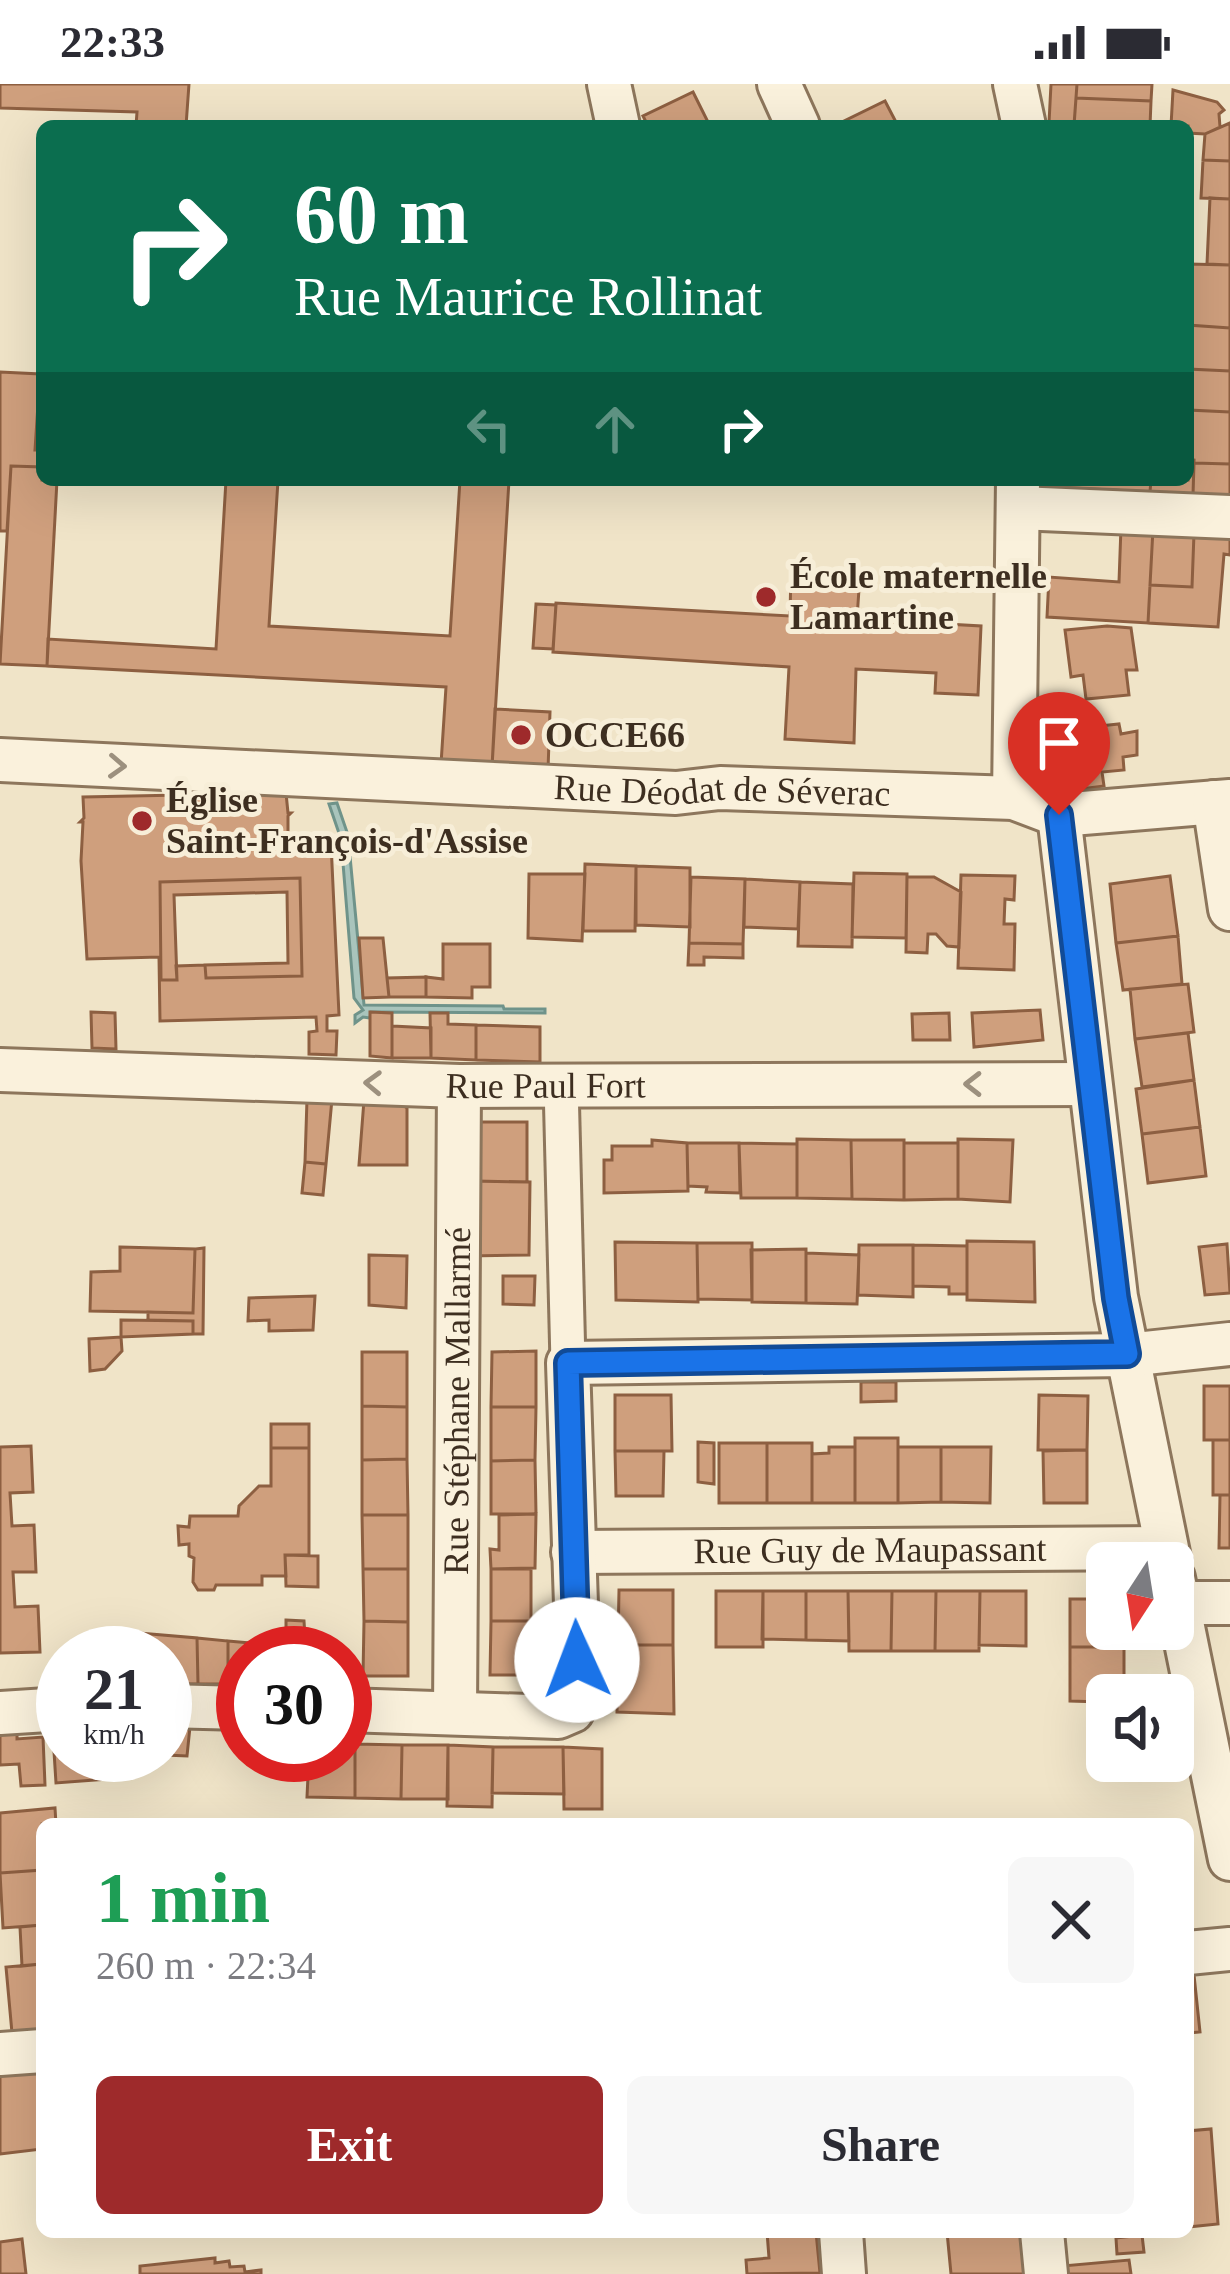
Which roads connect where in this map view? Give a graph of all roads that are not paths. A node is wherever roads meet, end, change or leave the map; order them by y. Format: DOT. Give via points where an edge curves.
graph roads {
  1 [pos="610,84"];
  2 [pos="779,84"];
  3 [pos="1015,84"];
  4 [pos="617,120"];
  5 [pos="795,120"];
  6 [pos="1023,120"];
  7 [pos="1018,494"];
  8 [pos="1230,517"];
  9 [pos="0,760"];
  10 [pos="1014,798"];
  11 [pos="1222,802"];
  12 [pos="1059,815"];
  13 [pos="1230,908"];
  14 [pos="0,1070"];
  15 [pos="561,1084"];
  16 [pos="1090,1084"];
  17 [pos="459,1086"];
  18 [pos="1230,1344"];
  19 [pos="1127,1354"];
  20 [pos="568,1363"];
  21 [pos="1166,1542"];
  22 [pos="573,1552"];
  23 [pos="1086,1570"];
  24 [pos="1194,1584"];
  25 [pos="1230,1603"];
  26 [pos="1188,1650"];
  27 [pos="36,1711"];
  28 [pos="372,1711"];
  29 [pos="0,1713"];
  30 [pos="455,1713"];
  31 [pos="1230,1859"];
  32 [pos="1230,1949"];
  33 [pos="1194,1952"];
  34 [pos="36,2051"];
  35 [pos="0,2054"];
  36 [pos="841,2238"];
  37 [pos="1043,2238"];
  38 [pos="844,2274"];
  39 [pos="1046,2274"];
  1 -- 4 [label="street"];
  2 -- 5 [label="street"];
  3 -- 6 [label="street"];
  7 -- 8 [label="street"];
  7 -- 10 [label="street"];
  9 -- 10 [label="street, Rue Déodat de Séverac, one-way" via="676,793"];
  10 -- 12 [label="street, Rue Déodat de Séverac"];
  11 -- 12 [label="street"];
  11 -- 13 [label="street"];
  12 -- 16 [label="street"];
  17 -- 14 [label="street, Rue Paul Fort, one-way"];
  16 -- 15 [label="street, Rue Paul Fort, one-way"];
  15 -- 17 [label="street, Rue Paul Fort"];
  15 -- 20 [label="street"];
  16 -- 19 [label="street"];
  17 -- 30 [label="street, Rue Stéphane Mallarmé"];
  18 -- 19 [label="street"];
  19 -- 20 [label="street"];
  19 -- 21 [label="street"];
  20 -- 22 [label="street"];
  22 -- 23 [label="street, Rue Guy de Maupassant"];
  22 -- 30 [label="street" via="579,1696 572,1712"];
  24 -- 25 [label="street, Rue Guy de Maupassant"];
  26 -- 31 [label="street"];
  27 -- 29 [label="street"];
  28 -- 30 [label="street"];
  32 -- 33 [label="street"];
  34 -- 35 [label="street"];
  36 -- 38 [label="street"];
  37 -- 39 [label="street"];
}
